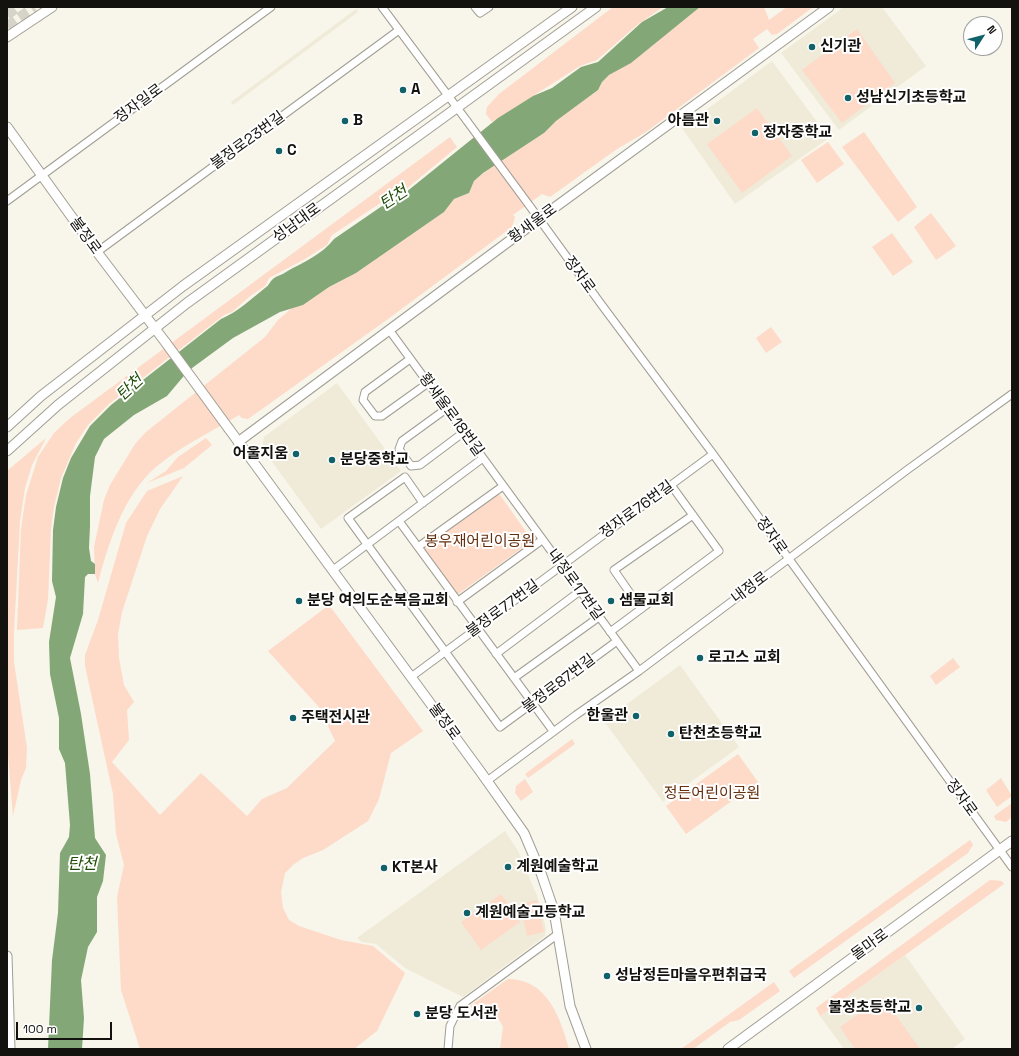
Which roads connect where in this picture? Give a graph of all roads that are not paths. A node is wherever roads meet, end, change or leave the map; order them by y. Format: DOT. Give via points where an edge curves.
graph roads {
  1 [pos="52,7"];
  2 [pos="271,7"];
  3 [pos="382,7"];
  4 [pos="475,7"];
  5 [pos="489,7"];
  6 [pos="572,7"];
  7 [pos="596,7"];
  8 [pos="829,7"];
  9 [pos="400,30"];
  10 [pos="7,38"];
  11 [pos="449,97"];
  12 [pos="458,108"];
  13 [pos="7,128"];
  14 [pos="42,176"];
  15 [pos="7,201"];
  16 [pos="539,219"];
  17 [pos="97,252"];
  18 [pos="146,316"];
  19 [pos="155,328"];
  20 [pos="390,331"];
  21 [pos="410,359"];
  22 [pos="428,383"];
  23 [pos="1012,394"];
  24 [pos="446,409"];
  25 [pos="7,427"];
  26 [pos="464,432"];
  27 [pos="238,442"];
  28 [pos="7,450"];
  29 [pos="713,454"];
  30 [pos="482,458"];
  31 [pos="671,485"];
  32 [pos="503,486"];
  33 [pos="512,499"];
  34 [pos="423,503"];
  35 [pos="693,515"];
  36 [pos="399,521"];
  37 [pos="542,540"];
  38 [pos="367,545"];
  39 [pos="418,547"];
  40 [pos="788,559"];
  41 [pos="562,566"];
  42 [pos="333,570"];
  43 [pos="580,591"];
  44 [pos="457,602"];
  45 [pos="641,609"];
  46 [pos="599,617"];
  47 [pos="477,628"];
  48 [pos="610,632"];
  49 [pos="617,641"];
  50 [pos="445,652"];
  51 [pos="496,654"];
  52 [pos="639,671"];
  53 [pos="411,677"];
  54 [pos="514,678"];
  55 [pos="532,703"];
  56 [pos="553,731"];
  57 [pos="488,781"];
  58 [pos="1012,841"];
  59 [pos="1000,850"];
  60 [pos="1012,867"];
  61 [pos="558,934"];
  62 [pos="7,956"];
  63 [pos="10,1049"];
  64 [pos="448,1049"];
  65 [pos="586,1049"];
  66 [pos="728,1049"];
  1 -- 10 [label="main road"];
  2 -- 14 [label="street, 정자일로"];
  3 -- 9 [label="street"];
  4 -- 5 [label="street" via="480,14"];
  6 -- 11 [label="main road, 성남대로"];
  7 -- 12 [label="main road, 성남대로"];
  8 -- 16 [label="main road, 황새울로"];
  9 -- 11 [label="street"];
  9 -- 17 [label="street, 불정로23번길"];
  11 -- 12 [label="street"];
  11 -- 18 [label="main road, 성남대로" via="184,286"];
  12 -- 16 [label="street, 정자로, bridge"];
  12 -- 19 [label="main road, 성남대로"];
  13 -- 14 [label="main road, 불정로"];
  14 -- 15 [label="street, 정자일로"];
  14 -- 17 [label="main road, 불정로"];
  16 -- 20 [label="main road, 황새울로"];
  16 -- 29 [label="street, 정자로"];
  17 -- 18 [label="main road, 불정로"];
  18 -- 19 [label="main road, 불정로"];
  18 -- 25 [label="main road, 성남대로" via="41,396"];
  19 -- 27 [label="main road, 불정로, bridge"];
  19 -- 28 [label="main road, 성남대로" via="58,405"];
  20 -- 21 [label="street, 황새울로18번길"];
  20 -- 27 [label="main road, 황새울로"];
  21 -- 22 [label="street, 황새울로18번길"];
  21 -- 22 [label="street" via="365,392 363,400 374,416 382,416"];
  22 -- 24 [label="street, 황새울로18번길"];
  23 -- 40 [label="street, 내정로"];
  24 -- 26 [label="street, 황새울로18번길"];
  24 -- 26 [label="street" via="402,441 399,449 411,466 420,465"];
  26 -- 30 [label="street, 황새울로18번길"];
  27 -- 42 [label="main road, 불정로"];
  29 -- 31 [label="street, 정자로76번길"];
  29 -- 40 [label="street, 정자로"];
  30 -- 32 [label="street, 황새울로18번길"];
  30 -- 34 [label="street"];
  31 -- 35 [label="street"];
  31 -- 41 [label="street, 정자로76번길"];
  32 -- 33 [label="street, 황새울로18번길"];
  32 -- 39 [label="street"];
  33 -- 37 [label="street, 내정로17번길"];
  34 -- 36 [label="street"];
  34 -- 38 [label="street" via="405,477 348,518"];
  35 -- 45 [label="street, 내정로17번길" via="719,551"];
  35 -- 45 [label="street" via="614,570"];
  36 -- 38 [label="street"];
  36 -- 39 [label="street"];
  37 -- 41 [label="street, 내정로17번길"];
  37 -- 44 [label="street"];
  38 -- 42 [label="street"];
  38 -- 50 [label="street"];
  39 -- 44 [label="street"];
  40 -- 52 [label="street, 내정로"];
  40 -- 59 [label="street, 정자로"];
  41 -- 43 [label="street, 내정로17번길"];
  41 -- 47 [label="street, 불정로77번길"];
  42 -- 53 [label="main road, 불정로"];
  43 -- 46 [label="street, 내정로17번길"];
  43 -- 51 [label="street"];
  44 -- 47 [label="street"];
  45 -- 48 [label="street, 내정로17번길"];
  46 -- 48 [label="street, 내정로17번길"];
  46 -- 54 [label="street"];
  47 -- 50 [label="street, 불정로77번길"];
  47 -- 51 [label="street"];
  48 -- 49 [label="street, 내정로17번길"];
  49 -- 52 [label="street, 내정로17번길"];
  49 -- 55 [label="street, 불정로87번길"];
  50 -- 53 [label="street, 불정로77번길"];
  50 -- 55 [label="street, 불정로87번길" via="500,727"];
  51 -- 54 [label="street"];
  52 -- 56 [label="street, 내정로"];
  53 -- 57 [label="main road, 불정로"];
  54 -- 55 [label="street"];
  55 -- 56 [label="street"];
  56 -- 57 [label="street, 내정로"];
  57 -- 61 [label="main road, 불정로" via="532,849 552,905"];
  58 -- 59 [label="main road, 돌마로"];
  59 -- 60 [label="street, 정자로"];
  59 -- 66 [label="main road, 돌마로"];
  61 -- 64 [label="street" via="460,1006 450,1026 451,1038"];
  61 -- 65 [label="main road, 불정로" via="570,1006"];
  62 -- 63 [label="main road"];
}
